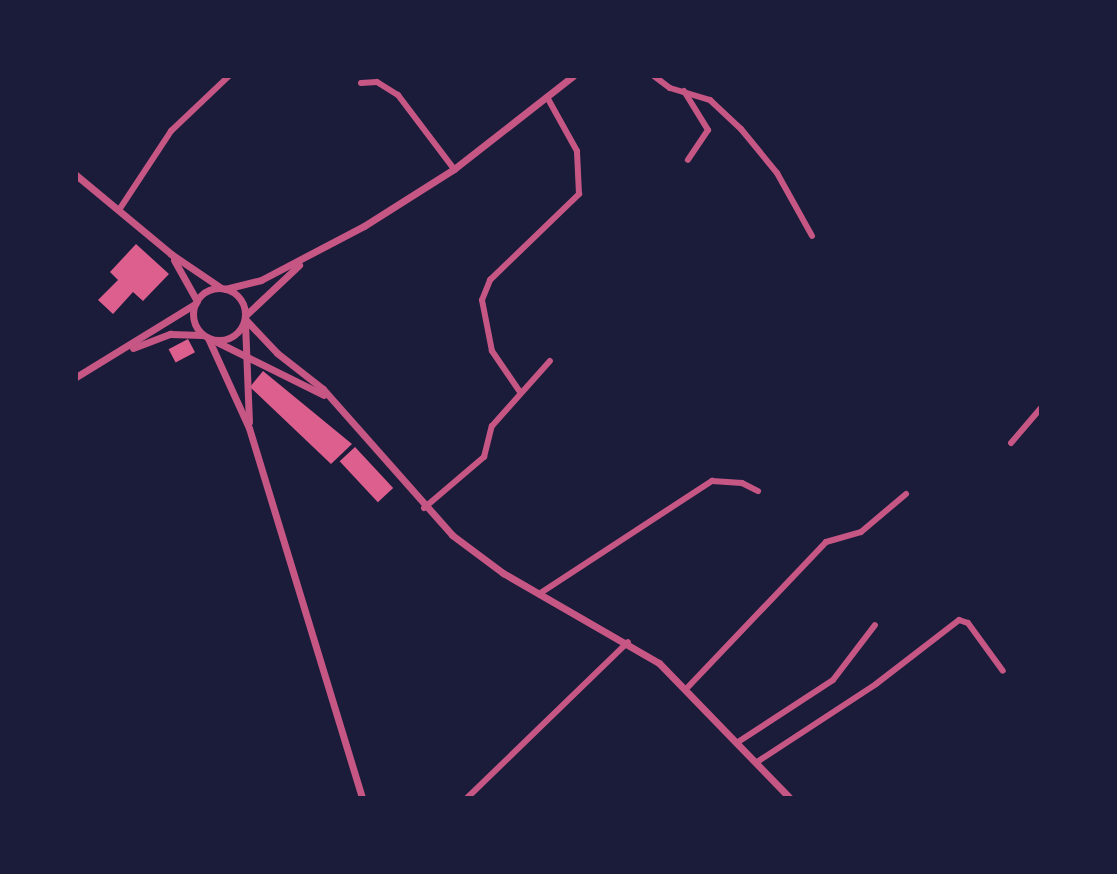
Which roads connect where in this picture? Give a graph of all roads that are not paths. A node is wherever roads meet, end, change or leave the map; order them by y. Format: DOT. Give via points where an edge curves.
graph roads {
  1 [pos="229,76"];
  2 [pos="573,76"];
  3 [pos="654,76"];
  4 [pos="361,83"];
  5 [pos="684,91"];
  6 [pos="547,97"];
  7 [pos="688,160"];
  8 [pos="454,169"];
  9 [pos="76,175"];
  10 [pos="119,210"];
  11 [pos="812,236"];
  12 [pos="171,254"];
  13 [pos="307,258"];
  14 [pos="223,288"];
  15 [pos="196,302"];
  16 [pos="245,319"];
  17 [pos="207,338"];
  18 [pos="123,351"];
  19 [pos="246,356"];
  20 [pos="550,361"];
  21 [pos="76,377"];
  22 [pos="520,392"];
  23 [pos="333,400"];
  24 [pos="1041,408"];
  25 [pos="249,428"];
  26 [pos="1011,443"];
  27 [pos="758,491"];
  28 [pos="906,494"];
  29 [pos="424,508"];
  30 [pos="539,594"];
  31 [pos="875,625"];
  32 [pos="628,642"];
  33 [pos="1003,671"];
  34 [pos="688,687"];
  35 [pos="738,742"];
  36 [pos="757,762"];
  37 [pos="362,798"];
  38 [pos="467,798"];
  39 [pos="790,798"];
  1 -- 10 [label="street" via="171,131"];
  2 -- 6 [label="street"];
  3 -- 5 [label="street"];
  4 -- 8 [label="street" via="377,82 398,95"];
  5 -- 7 [label="street" via="708,130"];
  5 -- 11 [label="street" via="710,100 762,151"];
  6 -- 8 [label="street"];
  6 -- 22 [label="street" via="577,151 579,194 506,263 485,286 482,300 492,351"];
  8 -- 13 [label="street"];
  9 -- 10 [label="street"];
  10 -- 12 [label="street"];
  12 -- 14 [label="street"];
  12 -- 15 [label="street"];
  13 -- 14 [label="street" via="251,284"];
  13 -- 16 [label="street"];
  14 -- 15 [label="street"];
  14 -- 16 [label="street" via="240,298"];
  15 -- 17 [label="street" via="194,321"];
  15 -- 18 [label="street"];
  16 -- 17 [label="street" via="231,338"];
  16 -- 19 [label="street"];
  16 -- 23 [label="street"];
  17 -- 18 [label="street" via="170,334"];
  17 -- 19 [label="street"];
  17 -- 25 [label="street"];
  18 -- 21 [label="street"];
  19 -- 23 [label="street"];
  19 -- 25 [label="street"];
  20 -- 22 [label="street"];
  22 -- 29 [label="street" via="492,426 484,457"];
  23 -- 29 [label="street"];
  24 -- 26 [label="street"];
  25 -- 37 [label="street"];
  27 -- 30 [label="street" via="742,483 712,481"];
  28 -- 34 [label="street" via="861,532 826,542"];
  29 -- 30 [label="street" via="473,553"];
  30 -- 32 [label="street"];
  31 -- 35 [label="street" via="833,680"];
  32 -- 34 [label="street"];
  32 -- 38 [label="street"];
  33 -- 36 [label="street" via="968,623 959,620 876,684"];
  34 -- 35 [label="street"];
  35 -- 36 [label="street"];
  36 -- 39 [label="street"];
}
